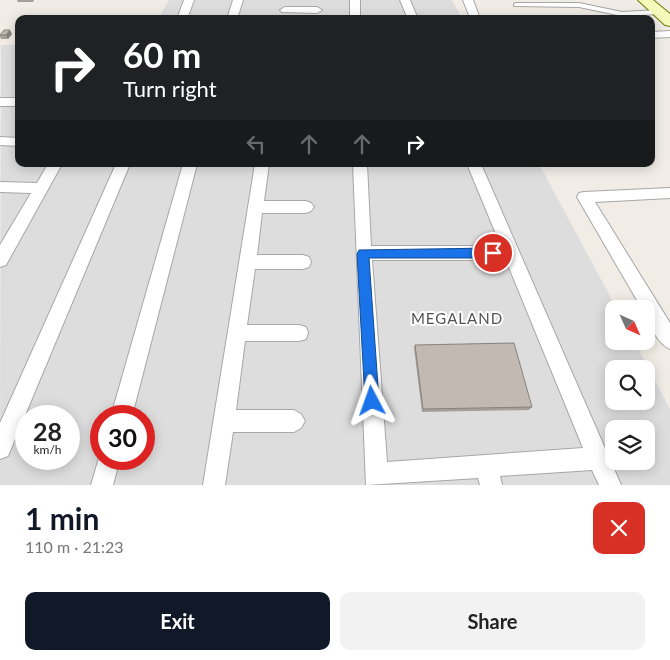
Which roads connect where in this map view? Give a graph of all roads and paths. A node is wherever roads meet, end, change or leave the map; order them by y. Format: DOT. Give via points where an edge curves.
graph roads {
  1 [pos="189,0"];
  2 [pos="238,0"];
  3 [pos="355,0"];
  4 [pos="405,0"];
  5 [pos="468,0"];
  6 [pos="645,0"];
  7 [pos="516,6"];
  8 [pos="285,10"];
  9 [pos="317,10"];
  10 [pos="659,12"];
  11 [pos="183,15"];
  12 [pos="233,15"];
  13 [pos="356,15"];
  14 [pos="411,15"];
  15 [pos="474,15"];
  16 [pos="670,22"];
  17 [pos="670,34"];
  18 [pos="655,35"];
  19 [pos="0,102"];
  20 [pos="15,102"];
  21 [pos="0,142"];
  22 [pos="15,142"];
  23 [pos="53,167"];
  24 [pos="122,167"];
  25 [pos="189,167"];
  26 [pos="262,167"];
  27 [pos="360,167"];
  28 [pos="475,167"];
  29 [pos="0,188"];
  30 [pos="41,188"];
  31 [pos="670,193"];
  32 [pos="256,207"];
  33 [pos="306,207"];
  34 [pos="5,243"];
  35 [pos="512,253"];
  36 [pos="363,254"];
  37 [pos="0,260"];
  38 [pos="247,262"];
  39 [pos="303,262"];
  40 [pos="663,316"];
  41 [pos="237,333"];
  42 [pos="299,333"];
  43 [pos="670,340"];
  44 [pos="124,405"];
  45 [pos="224,421"];
  46 [pos="294,421"];
  47 [pos="0,448"];
  48 [pos="599,458"];
  49 [pos="106,470"];
  50 [pos="489,476"];
  51 [pos="377,480"];
  52 [pos="102,485"];
  53 [pos="214,485"];
  54 [pos="610,485"];
  1 -- 11 [label="street"];
  2 -- 12 [label="street"];
  3 -- 13 [label="street"];
  4 -- 14 [label="street"];
  5 -- 15 [label="street"];
  6 -- 10 [label="main road"];
  7 -- 10 [label="lane" via="579,5 622,14"];
  8 -- 9 [label="street"];
  10 -- 16 [label="main road"];
  17 -- 18 [label="street"];
  19 -- 20 [label="street"];
  21 -- 22 [label="street"];
  23 -- 30 [label="street"];
  24 -- 47 [label="street"];
  25 -- 44 [label="street"];
  26 -- 32 [label="street"];
  27 -- 36 [label="street"];
  28 -- 35 [label="street"];
  29 -- 30 [label="street"];
  30 -- 34 [label="street"];
  31 -- 40 [label="street" via="584,197"];
  32 -- 33 [label="street"];
  32 -- 38 [label="street"];
  34 -- 37 [label="street"];
  35 -- 36 [label="street"];
  35 -- 48 [label="street"];
  36 -- 51 [label="street"];
  38 -- 39 [label="street"];
  38 -- 41 [label="street"];
  40 -- 43 [label="street"];
  41 -- 42 [label="street"];
  41 -- 45 [label="street"];
  45 -- 46 [label="street"];
  45 -- 53 [label="street"];
  48 -- 50 [label="street"];
  48 -- 54 [label="street"];
  49 -- 52 [label="street"];
  50 -- 51 [label="street"];
}
